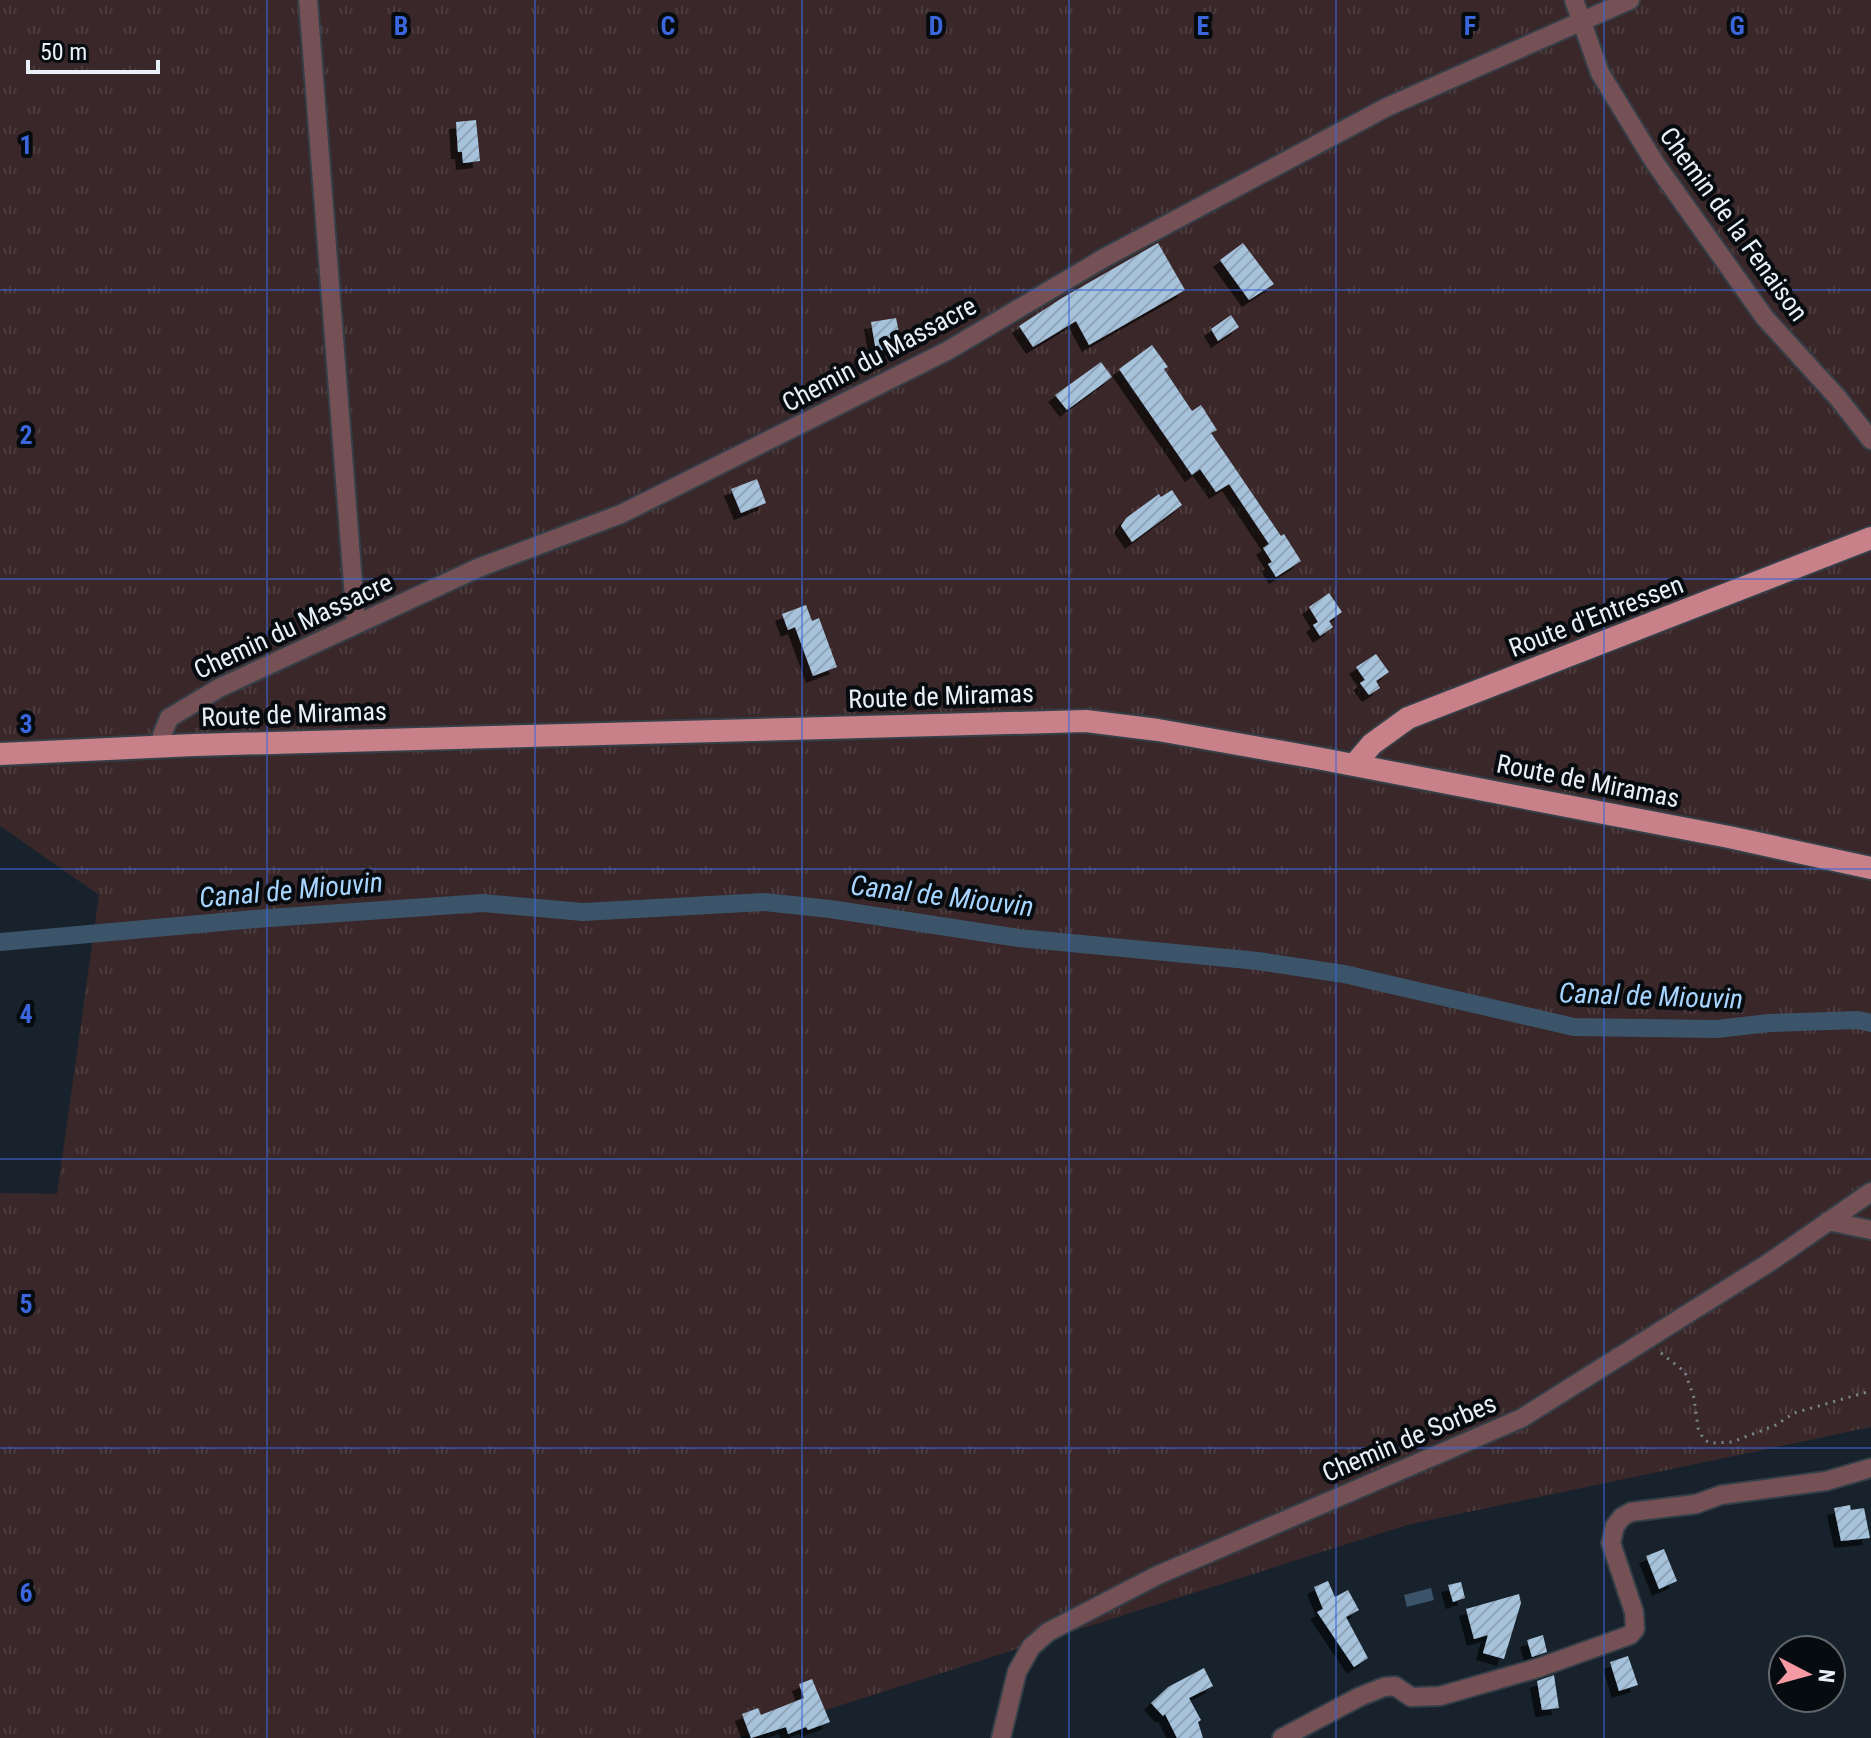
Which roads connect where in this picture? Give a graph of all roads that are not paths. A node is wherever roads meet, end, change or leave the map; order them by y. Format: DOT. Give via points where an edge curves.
graph roads {
  1 [pos="308,0"];
  2 [pos="1574,0"];
  3 [pos="1630,0"];
  4 [pos="1582,22"];
  5 [pos="1871,440"];
  6 [pos="1871,538"];
  7 [pos="356,623"];
  8 [pos="162,746"];
  9 [pos="0,754"];
  10 [pos="1354,765"];
  11 [pos="1871,868"];
  12 [pos="1871,1192"];
  13 [pos="1828,1221"];
  14 [pos="1871,1230"];
  15 [pos="1871,1468"];
  16 [pos="1001,1738"];
  17 [pos="1282,1738"];
  1 -- 7 [label="street"];
  2 -- 4 [label="street, Chemin de la Fenaison"];
  3 -- 4 [label="street, Chemin du Massacre"];
  4 -- 5 [label="street, Chemin de la Fenaison" via="1600,73 1655,163 1765,318"];
  4 -- 7 [label="street, Chemin du Massacre" via="1387,107 1104,258 947,351 621,514 478,568"];
  6 -- 10 [label="main road, Route d'Entressen" via="1408,718 1372,744"];
  7 -- 8 [label="street, Chemin du Massacre" via="192,703 169,718"];
  8 -- 9 [label="main road, Route de Miramas"];
  8 -- 10 [label="main road, Route de Miramas" via="1086,721"];
  10 -- 11 [label="main road, Route de Miramas"];
  12 -- 13 [label="street, Chemin de Sorbes"];
  13 -- 14 [label="street"];
  13 -- 16 [label="street, Chemin de Sorbes" via="1522,1418 1158,1575 1062,1623 1024,1658"];
  15 -- 17 [label="street" via="1826,1481 1631,1512 1615,1526 1611,1543 1634,1612 1630,1635 1440,1696 1411,1697 1395,1686 1384,1687"];
}
